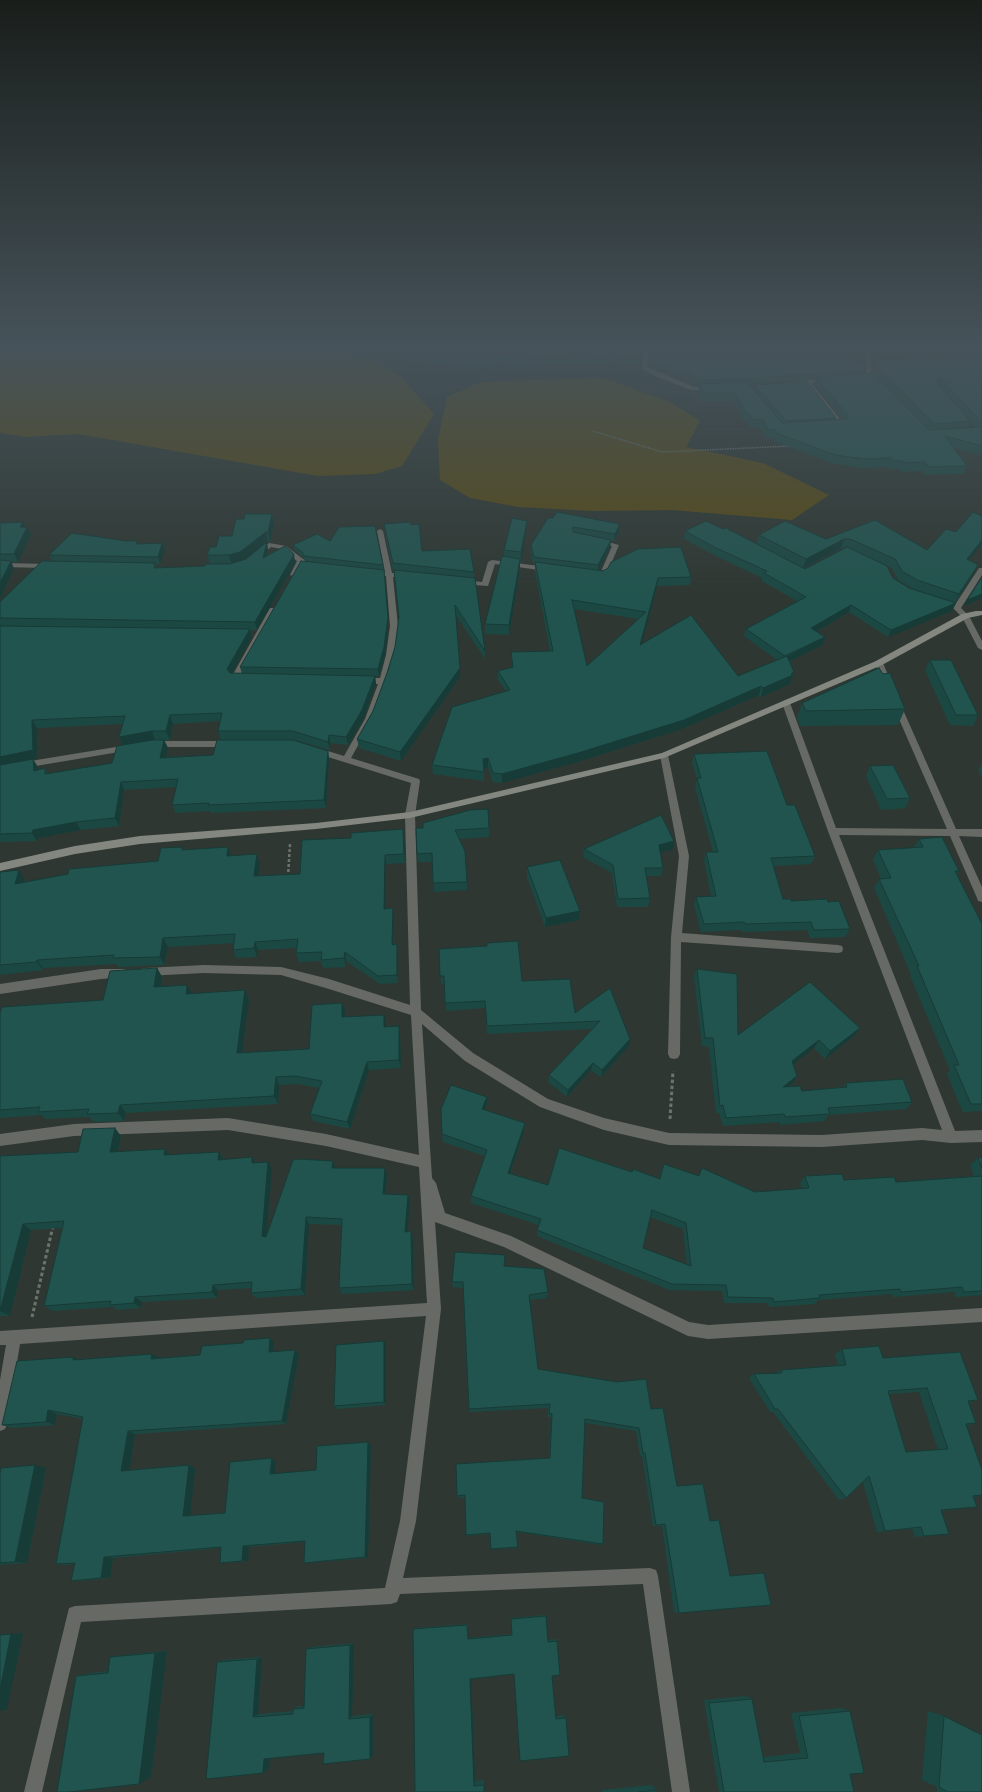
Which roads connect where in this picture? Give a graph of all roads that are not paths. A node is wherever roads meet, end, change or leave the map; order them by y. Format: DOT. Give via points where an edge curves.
graph roads {
  1 [pos="380,531"];
  2 [pos="588,539"];
  3 [pos="251,560"];
  4 [pos="0,565"];
  5 [pos="54,566"];
  6 [pos="555,570"];
  7 [pos="982,570"];
  8 [pos="367,572"];
  9 [pos="586,574"];
  10 [pos="389,575"];
  11 [pos="413,577"];
  12 [pos="453,581"];
  13 [pos="289,584"];
  14 [pos="277,603"];
  15 [pos="980,612"];
  16 [pos="965,616"];
  17 [pos="982,648"];
  18 [pos="879,663"];
  19 [pos="251,678"];
  20 [pos="352,680"];
  21 [pos="383,681"];
  22 [pos="786,703"];
  23 [pos="241,744"];
  24 [pos="303,746"];
  25 [pos="664,755"];
  26 [pos="346,759"];
  27 [pos="0,769"];
  28 [pos="410,815"];
  29 [pos="833,830"];
  30 [pos="953,832"];
  31 [pos="982,833"];
  32 [pos="0,867"];
  33 [pos="982,898"];
  34 [pos="676,937"];
  35 [pos="838,950"];
  36 [pos="0,989"];
  37 [pos="416,1012"];
  38 [pos="674,1054"];
  39 [pos="982,1136"];
  40 [pos="951,1137"];
  41 [pos="0,1140"];
  42 [pos="424,1162"];
  43 [pos="434,1309"];
  44 [pos="982,1315"];
  45 [pos="14,1337"];
  46 [pos="0,1424"];
  47 [pos="394,1586"];
  48 [pos="33,1792"];
  49 [pos="681,1792"];
  1 -- 10 [label="street"];
  2 -- 9 [label="street" via="616,545 602,576"];
  3 -- 13 [label="street" via="269,545 284,547 301,560 303,565"];
  4 -- 5 [label="street"];
  6 -- 12 [label="street" via="492,562 485,584"];
  7 -- 16 [label="street" via="953,607"];
  8 -- 10 [label="street"];
  10 -- 11 [label="street"];
  10 -- 21 [label="street" via="394,626"];
  14 -- 19 [label="street" via="255,634 235,678"];
  15 -- 16 [label="street"];
  16 -- 17 [label="street"];
  16 -- 18 [label="street"];
  18 -- 22 [label="street"];
  18 -- 30 [label="street"];
  20 -- 21 [label="street"];
  21 -- 26 [label="street" via="369,718"];
  22 -- 25 [label="street"];
  22 -- 29 [label="street"];
  23 -- 27 [label="street" via="156,744"];
  24 -- 26 [label="street"];
  25 -- 28 [label="street"];
  25 -- 34 [label="street" via="684,856"];
  26 -- 28 [label="street" via="416,781"];
  28 -- 32 [label="street" via="140,840 75,850"];
  28 -- 37 [label="street"];
  29 -- 30 [label="street"];
  29 -- 40 [label="street"];
  30 -- 31 [label="street"];
  30 -- 33 [label="street"];
  34 -- 35 [label="street"];
  34 -- 38 [label="street"];
  36 -- 37 [label="street" via="100,974 204,969 281,971"];
  37 -- 40 [label="street" via="469,1057 544,1103 604,1124 669,1139 822,1141 922,1134"];
  37 -- 42 [label="street"];
  39 -- 40 [label="street"];
  41 -- 42 [label="street" via="74,1130 228,1124 326,1140"];
  42 -- 43 [label="street"];
  42 -- 44 [label="street" via="440,1218 506,1240 688,1329 708,1332"];
  43 -- 45 [label="street"];
  43 -- 47 [label="street" via="408,1521"];
  45 -- 46 [label="street"];
  47 -- 48 [label="street" via="391,1596 75,1614"];
  47 -- 49 [label="street" via="650,1576"];
}
